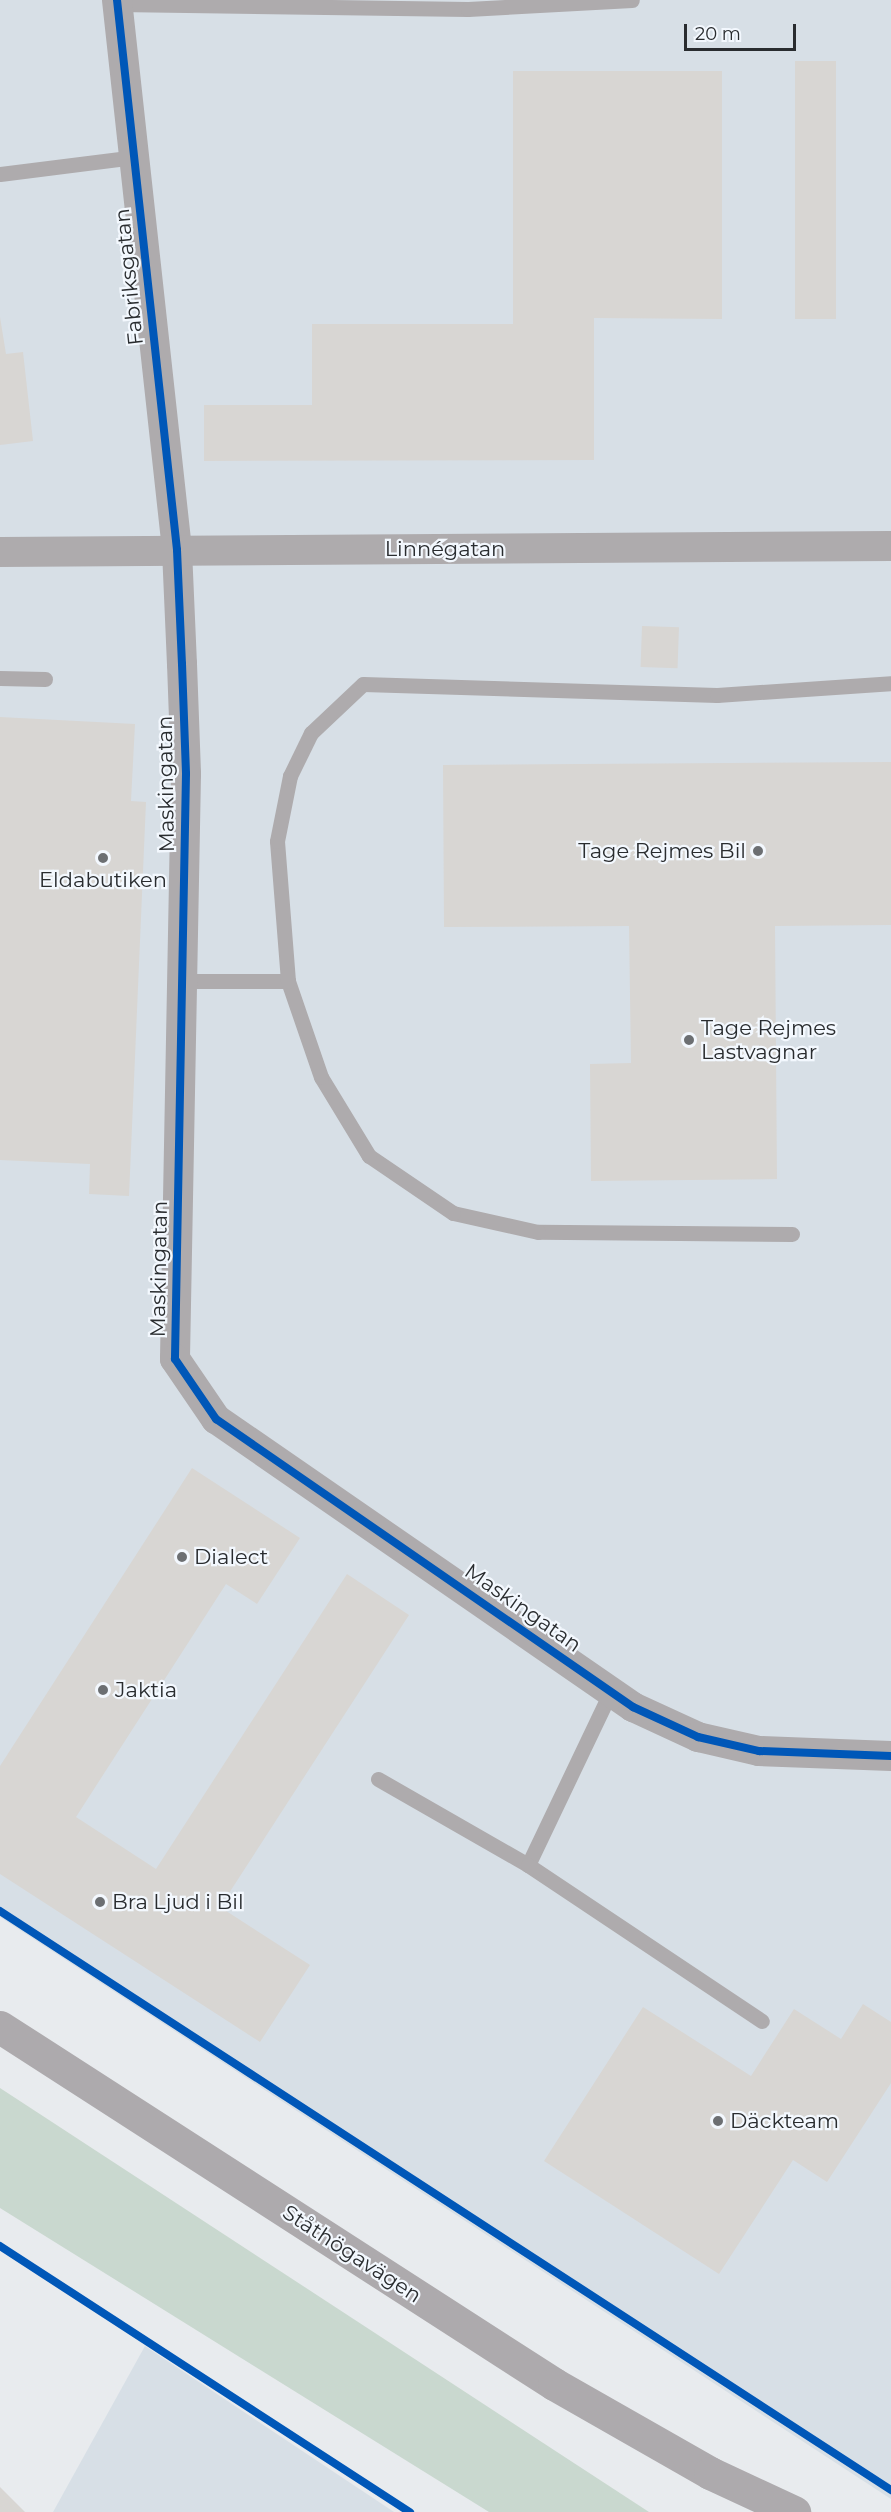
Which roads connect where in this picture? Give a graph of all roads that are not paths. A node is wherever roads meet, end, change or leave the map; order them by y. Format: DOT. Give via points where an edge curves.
graph roads {
  1 [pos="632,0"];
  2 [pos="117,2"];
  3 [pos="134,157"];
  4 [pos="0,174"];
  5 [pos="891,546"];
  6 [pos="177,550"];
  7 [pos="0,552"];
  8 [pos="0,678"];
  9 [pos="45,680"];
  10 [pos="891,683"];
  11 [pos="184,981"];
  12 [pos="288,981"];
  13 [pos="792,1234"];
  14 [pos="611,1691"];
  15 [pos="891,1756"];
  16 [pos="378,1779"];
  17 [pos="528,1866"];
  18 [pos="762,2021"];
  19 [pos="0,2026"];
  20 [pos="710,2473"];
  21 [pos="761,2512"];
  22 [pos="794,2512"];
  1 -- 2 [label="lane" via="468,9"];
  2 -- 3 [label="street, Fabriksgatan"];
  3 -- 4 [label="lane"];
  3 -- 6 [label="street, Fabriksgatan"];
  5 -- 6 [label="street, Linnégatan"];
  6 -- 7 [label="street, Linnégatan"];
  6 -- 11 [label="street, Maskingatan" via="186,774"];
  8 -- 9 [label="lane"];
  10 -- 12 [label="lane" via="717,695 363,684 310,733 290,776 277,842"];
  11 -- 12 [label="lane"];
  11 -- 14 [label="street, Maskingatan" via="175,1359 216,1419"];
  12 -- 13 [label="lane" via="321,1077 369,1156 453,1213 538,1232"];
  14 -- 15 [label="street, Maskingatan" via="633,1707 698,1737 759,1751"];
  14 -- 17 [label="lane"];
  16 -- 17 [label="lane"];
  17 -- 18 [label="lane"];
  19 -- 20 [label="main road, Ståthögavägen" via="554,2384"];
  20 -- 21 [label="main road, Ståthögavägen"];
  20 -- 22 [label="main road, Ståthögavägen"];
}
